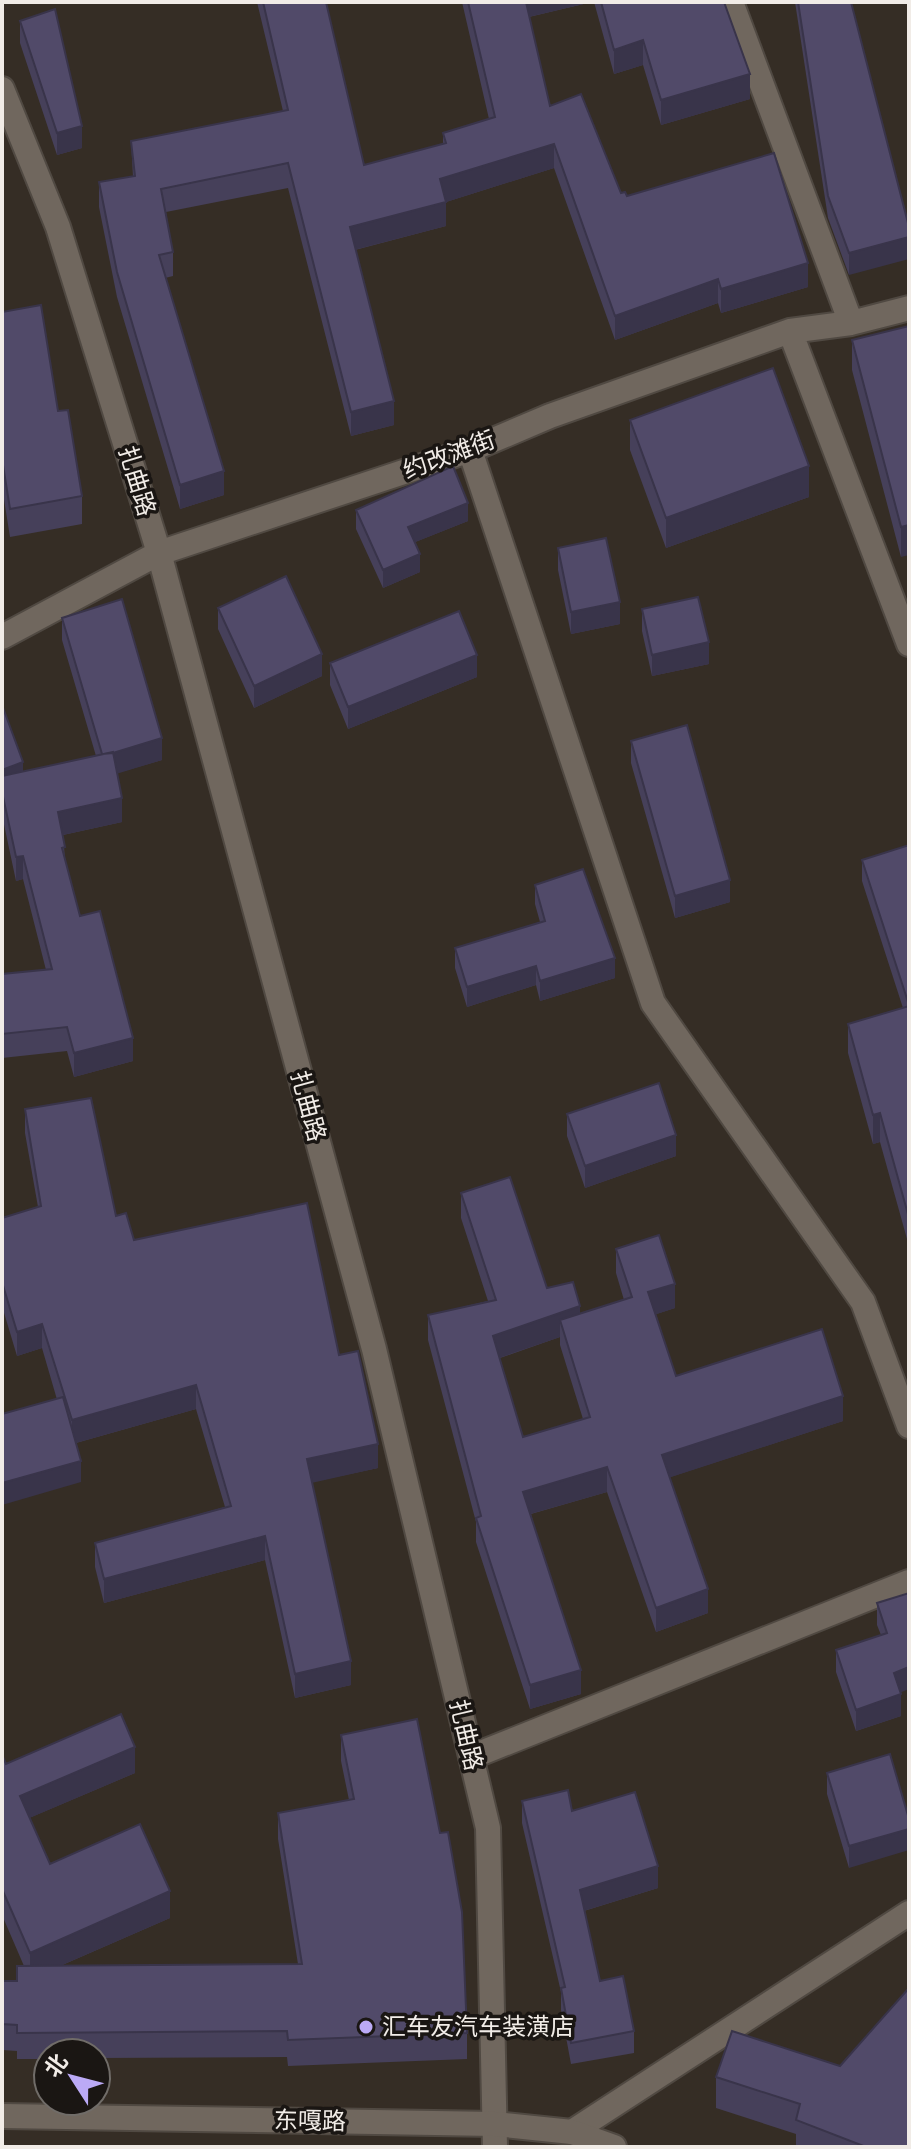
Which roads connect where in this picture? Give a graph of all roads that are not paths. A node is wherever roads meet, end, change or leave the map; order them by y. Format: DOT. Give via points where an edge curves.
graph roads {
  1 [pos="731,2"];
  2 [pos="2,89"];
  3 [pos="909,308"];
  4 [pos="851,323"];
  5 [pos="790,331"];
  6 [pos="470,450"];
  7 [pos="159,553"];
  8 [pos="2,637"];
  9 [pos="909,644"];
  10 [pos="909,1426"];
  11 [pos="909,1582"];
  12 [pos="471,1757"];
  13 [pos="909,1913"];
  14 [pos="2,2116"];
  15 [pos="572,2132"];
  16 [pos="495,2136"];
  17 [pos="614,2147"];
  1 -- 4 [label="street"];
  2 -- 7 [label="street, 扎曲路" via="58,227"];
  3 -- 4 [label="street, 约改滩街"];
  4 -- 5 [label="street, 约改滩街"];
  5 -- 6 [label="street, 约改滩街"];
  5 -- 9 [label="street"];
  6 -- 7 [label="street, 约改滩街"];
  6 -- 10 [label="street" via="653,1003 863,1302"];
  7 -- 8 [label="street, 约改滩街"];
  7 -- 12 [label="street, 扎曲路" via="374,1349"];
  11 -- 12 [label="street"];
  12 -- 16 [label="street, 扎曲路" via="488,1828"];
  13 -- 15 [label="street"];
  14 -- 16 [label="street, 东嘎路"];
  15 -- 16 [label="street, 东嘎路"];
  15 -- 17 [label="street, 东嘎路"];
}
